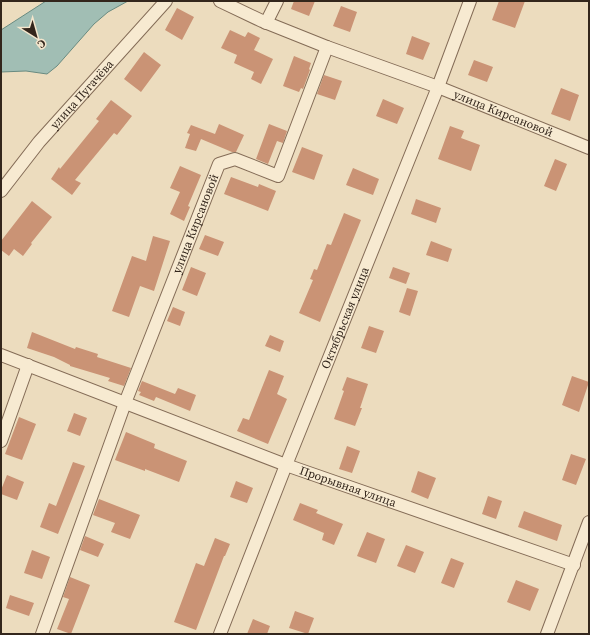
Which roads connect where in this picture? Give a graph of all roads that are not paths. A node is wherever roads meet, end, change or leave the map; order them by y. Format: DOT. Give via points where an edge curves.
graph roads {
  1 [pos="166,1"];
  2 [pos="220,1"];
  3 [pos="277,1"];
  4 [pos="470,1"];
  5 [pos="266,23"];
  6 [pos="327,47"];
  7 [pos="438,87"];
  8 [pos="589,148"];
  9 [pos="1,191"];
  10 [pos="1,355"];
  11 [pos="28,365"];
  12 [pos="125,403"];
  13 [pos="1,441"];
  14 [pos="286,465"];
  15 [pos="589,522"];
  16 [pos="574,565"];
  17 [pos="42,634"];
  18 [pos="220,634"];
  19 [pos="546,634"];
  1 -- 9 [label="street, улица Пугачёва" via="39,142"];
  2 -- 5 [label="street, улица Кирсановой"];
  3 -- 5 [label="street"];
  4 -- 7 [label="street, Октябрьская улица"];
  5 -- 6 [label="street, улица Кирсановой"];
  6 -- 7 [label="street, улица Кирсановой"];
  6 -- 12 [label="street, улица Кирсановой" via="278,176 235,159 219,164"];
  7 -- 8 [label="street, улица Кирсановой"];
  7 -- 14 [label="street, Октябрьская улица"];
  10 -- 11 [label="street, Прорывная улица"];
  11 -- 12 [label="street, Прорывная улица"];
  11 -- 13 [label="street"];
  12 -- 14 [label="street, Прорывная улица"];
  12 -- 17 [label="street"];
  14 -- 16 [label="street, Прорывная улица"];
  14 -- 18 [label="street, Октябрьская улица"];
  15 -- 16 [label="street"];
  16 -- 19 [label="street"];
}
